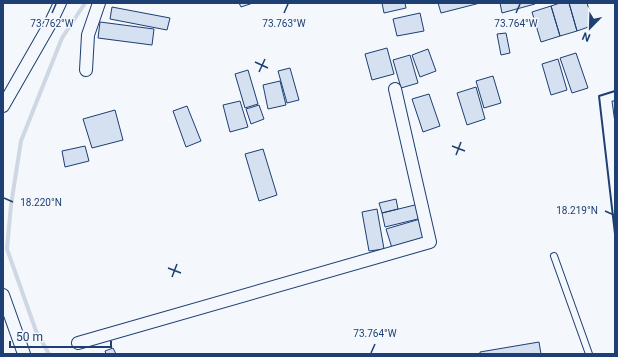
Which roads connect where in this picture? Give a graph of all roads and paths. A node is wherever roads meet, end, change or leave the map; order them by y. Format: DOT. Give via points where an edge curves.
graph roads {
  1 [pos="60,3"];
  2 [pos="99,3"];
  3 [pos="86,70"];
  4 [pos="395,89"];
  5 [pos="3,106"];
  6 [pos="554,256"];
  7 [pos="3,295"];
  8 [pos="78,343"];
  9 [pos="24,354"];
  10 [pos="590,354"];
  1 -- 5 [label="street"];
  2 -- 3 [label="street" via="88,35"];
  4 -- 8 [label="street" via="430,242"];
  6 -- 10 [label="lane"];
  7 -- 9 [label="street"];
}
